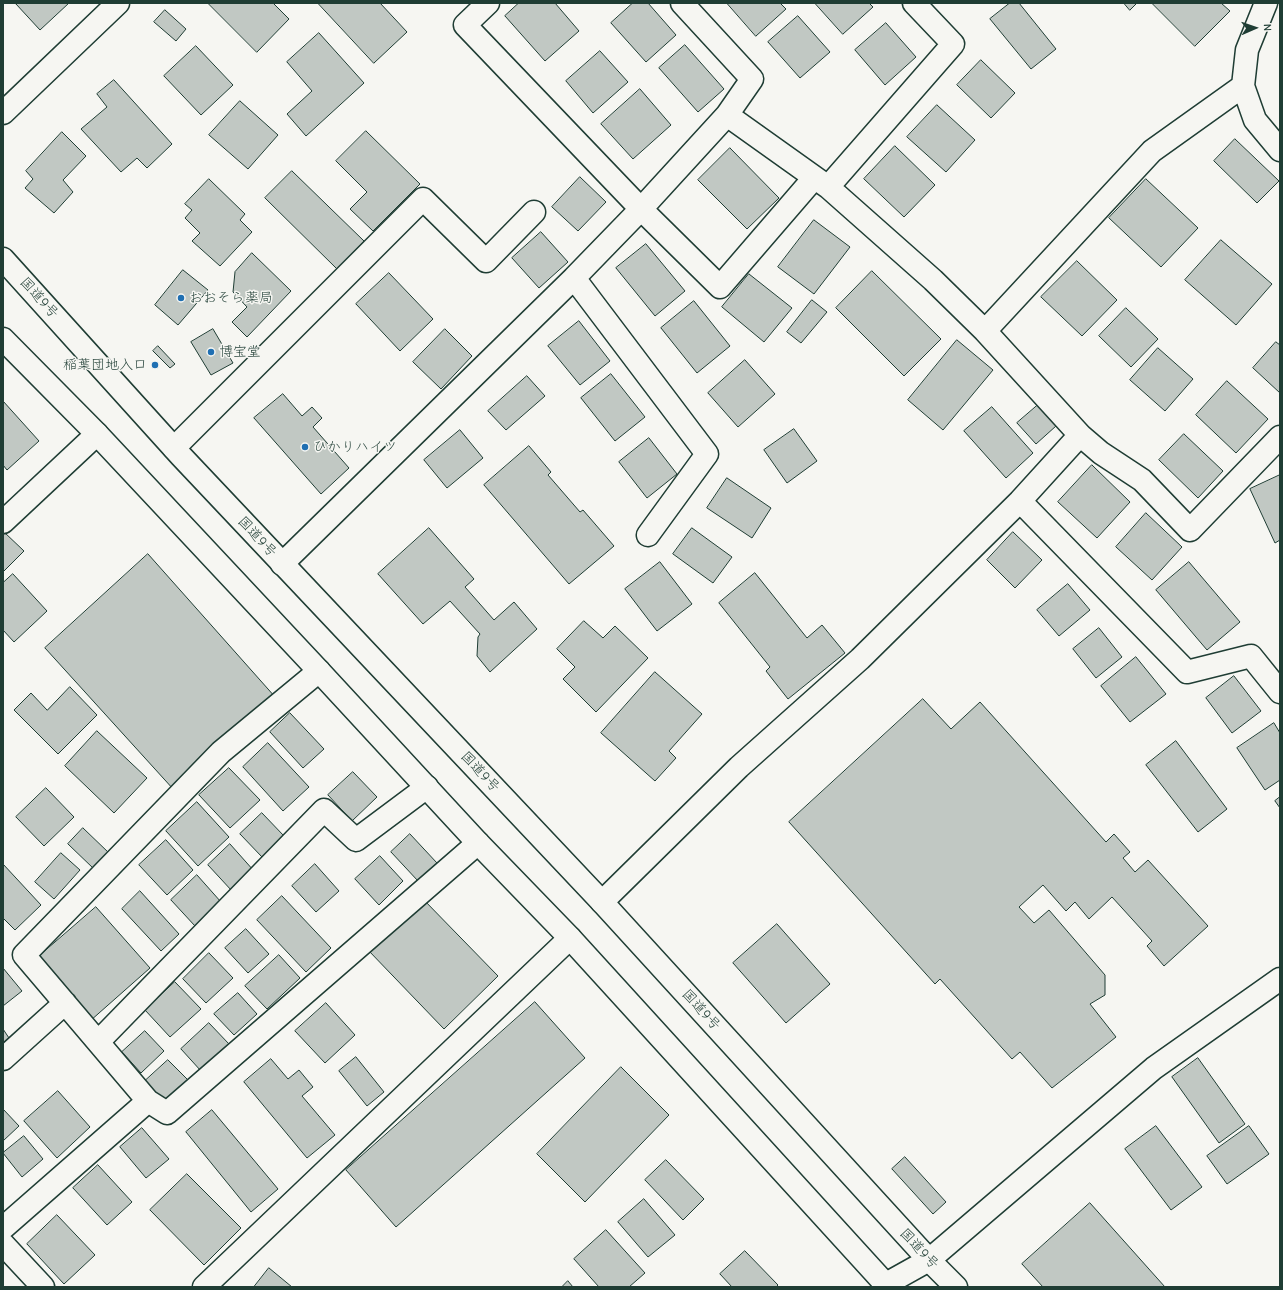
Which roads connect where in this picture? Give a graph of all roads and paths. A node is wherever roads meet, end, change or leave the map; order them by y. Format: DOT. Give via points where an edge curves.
graph roads {
  1 [pos="118,3"];
  2 [pos="488,3"];
  3 [pos="682,3"];
  4 [pos="914,3"];
  5 [pos="1266,3"];
  6 [pos="1243,86"];
  7 [pos="3,113"];
  8 [pos="727,116"];
  9 [pos="1280,150"];
  10 [pos="821,183"];
  11 [pos="641,210"];
  12 [pos="534,212"];
  13 [pos="3,259"];
  14 [pos="574,278"];
  15 [pos="985,332"];
  16 [pos="3,339"];
  17 [pos="97,434"];
  18 [pos="1080,435"];
  19 [pos="1280,437"];
  20 [pos="174,448"];
  21 [pos="1020,501"];
  22 [pos="3,522"];
  23 [pos="648,535"];
  24 [pos="282,564"];
  25 [pos="319,671"];
  26 [pos="1280,692"];
  27 [pos="427,787"];
  28 [pos="478,844"];
  29 [pos="602,902"];
  30 [pos="570,938"];
  31 [pos="1280,979"];
  32 [pos="65,1003"];
  33 [pos="98,1042"];
  34 [pos="3,1059"];
  35 [pos="148,1101"];
  36 [pos="3,1228"];
  37 [pos="3,1244"];
  38 [pos="929,1260"];
  39 [pos="886,1286"];
  40 [pos="43,1287"];
  41 [pos="204,1287"];
  42 [pos="956,1287"];
  1 -- 7 [label="main road"];
  2 -- 11 [label="main road" via="465,25"];
  3 -- 8 [label="main road" via="752,79"];
  4 -- 10 [label="main road" via="953,44"];
  5 -- 6 [label="main road" via="1247,50"];
  6 -- 9 [label="main road" via="1255,120"];
  6 -- 15 [label="main road" via="1152,151"];
  8 -- 10 [label="main road"];
  8 -- 11 [label="main road"];
  10 -- 11 [label="main road" via="720,287"];
  10 -- 15 [label="main road" via="933,280"];
  11 -- 14 [label="main road"];
  12 -- 20 [label="main road" via="486,261 423,199"];
  13 -- 20 [label="main road, 国道9号"];
  14 -- 23 [label="main road" via="707,454"];
  14 -- 24 [label="main road"];
  15 -- 18 [label="main road"];
  16 -- 17 [label="main road"];
  17 -- 22 [label="main road"];
  17 -- 25 [label="main road"];
  18 -- 19 [label="main road" via="1101,453 1142,480 1190,530"];
  18 -- 21 [label="main road"];
  20 -- 24 [label="main road, 国道9号"];
  21 -- 26 [label="main road" via="1187,672 1251,656"];
  21 -- 29 [label="main road" via="860,660 739,767"];
  24 -- 29 [label="main road, 国道9号"];
  25 -- 27 [label="main road"];
  25 -- 32 [label="main road" via="221,752 24,955"];
  27 -- 28 [label="main road"];
  27 -- 33 [label="main road" via="356,840 324,810"];
  28 -- 30 [label="main road"];
  28 -- 35 [label="main road" via="167,1113"];
  29 -- 38 [label="main road, 国道9号"];
  30 -- 39 [label="main road"];
  30 -- 41 [label="main road"];
  31 -- 38 [label="main road" via="1154,1068"];
  32 -- 33 [label="main road"];
  32 -- 34 [label="main road"];
  33 -- 35 [label="main road"];
  35 -- 36 [label="main road"];
  37 -- 40 [label="main road"];
  38 -- 39 [label="main road"];
  38 -- 42 [label="main road, 国道9号"];
}
